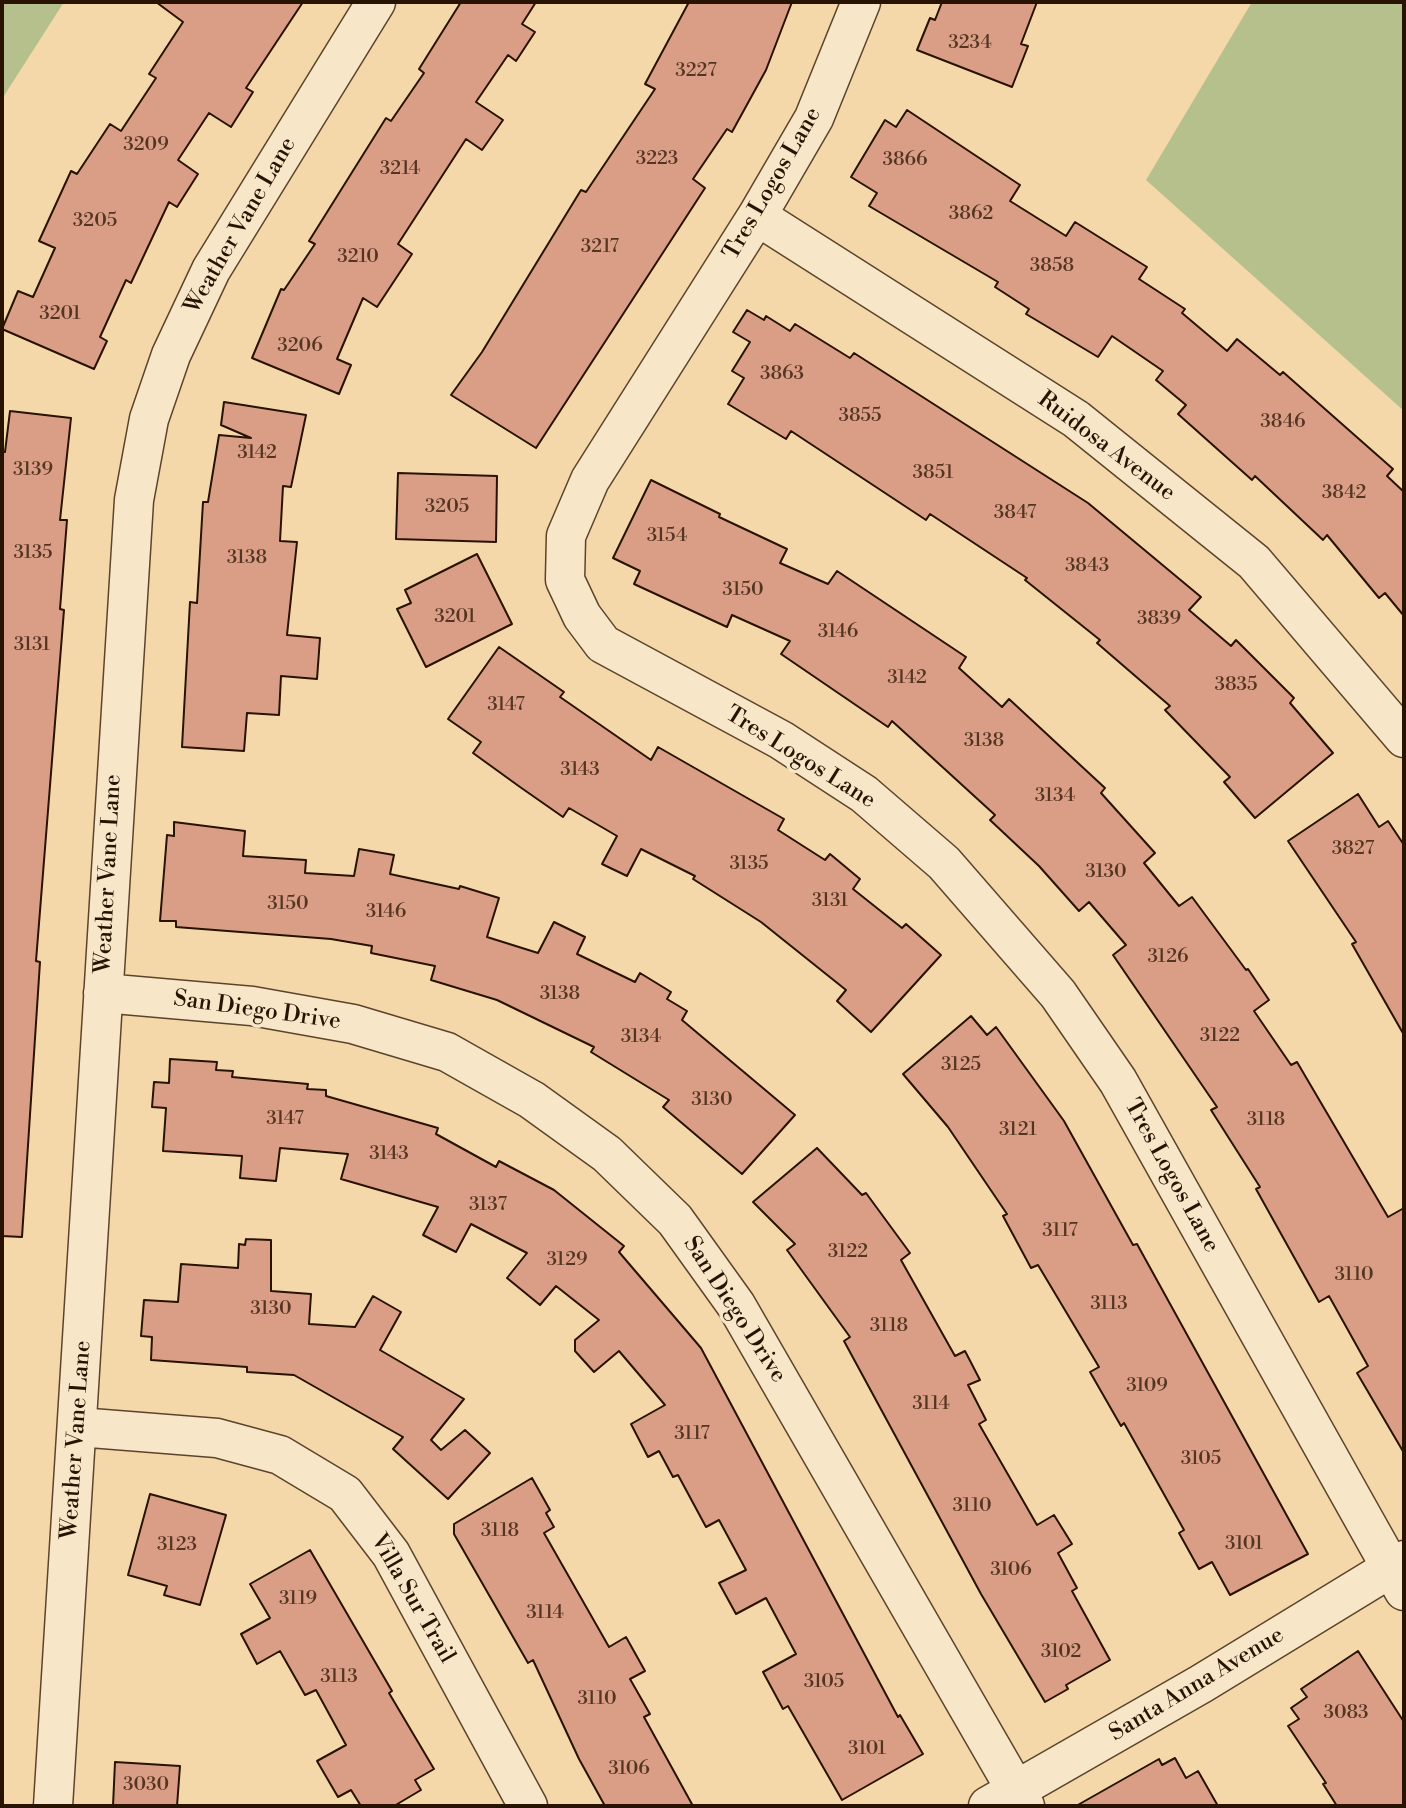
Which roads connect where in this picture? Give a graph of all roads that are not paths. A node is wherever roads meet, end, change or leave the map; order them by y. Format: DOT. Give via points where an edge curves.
graph roads {
  1 [pos="376,2"];
  2 [pos="862,2"];
  3 [pos="757,216"];
  4 [pos="1404,738"];
  5 [pos="103,993"];
  6 [pos="78,1427"];
  7 [pos="1400,1573"];
  8 [pos="1010,1801"];
  9 [pos="53,1806"];
  10 [pos="528,1806"];
  1 -- 5 [label="street, Weather Vane Lane" via="211,270 171,355 149,419 134,500"];
  2 -- 3 [label="street, Tres Logos Lane" via="814,118"];
  3 -- 4 [label="street, Ruidosa Avenue" via="1076,419 1233,545 1254,562"];
  3 -- 7 [label="street, Tres Logos Lane" via="590,481 566,536 565,580 582,616 603,644 781,740 864,794 944,863 1058,994 1118,1081"];
  5 -- 6 [label="street, Weather Vane Lane"];
  5 -- 8 [label="street, San Diego Drive" via="252,1006 353,1024 447,1052 532,1100 607,1154 675,1220 736,1304"];
  6 -- 9 [label="street, Weather Vane Lane"];
  6 -- 10 [label="street, Villa Sur Trail" via="217,1438 280,1455 345,1494 391,1554"];
  7 -- 8 [label="street, Santa Anna Avenue"];
}
